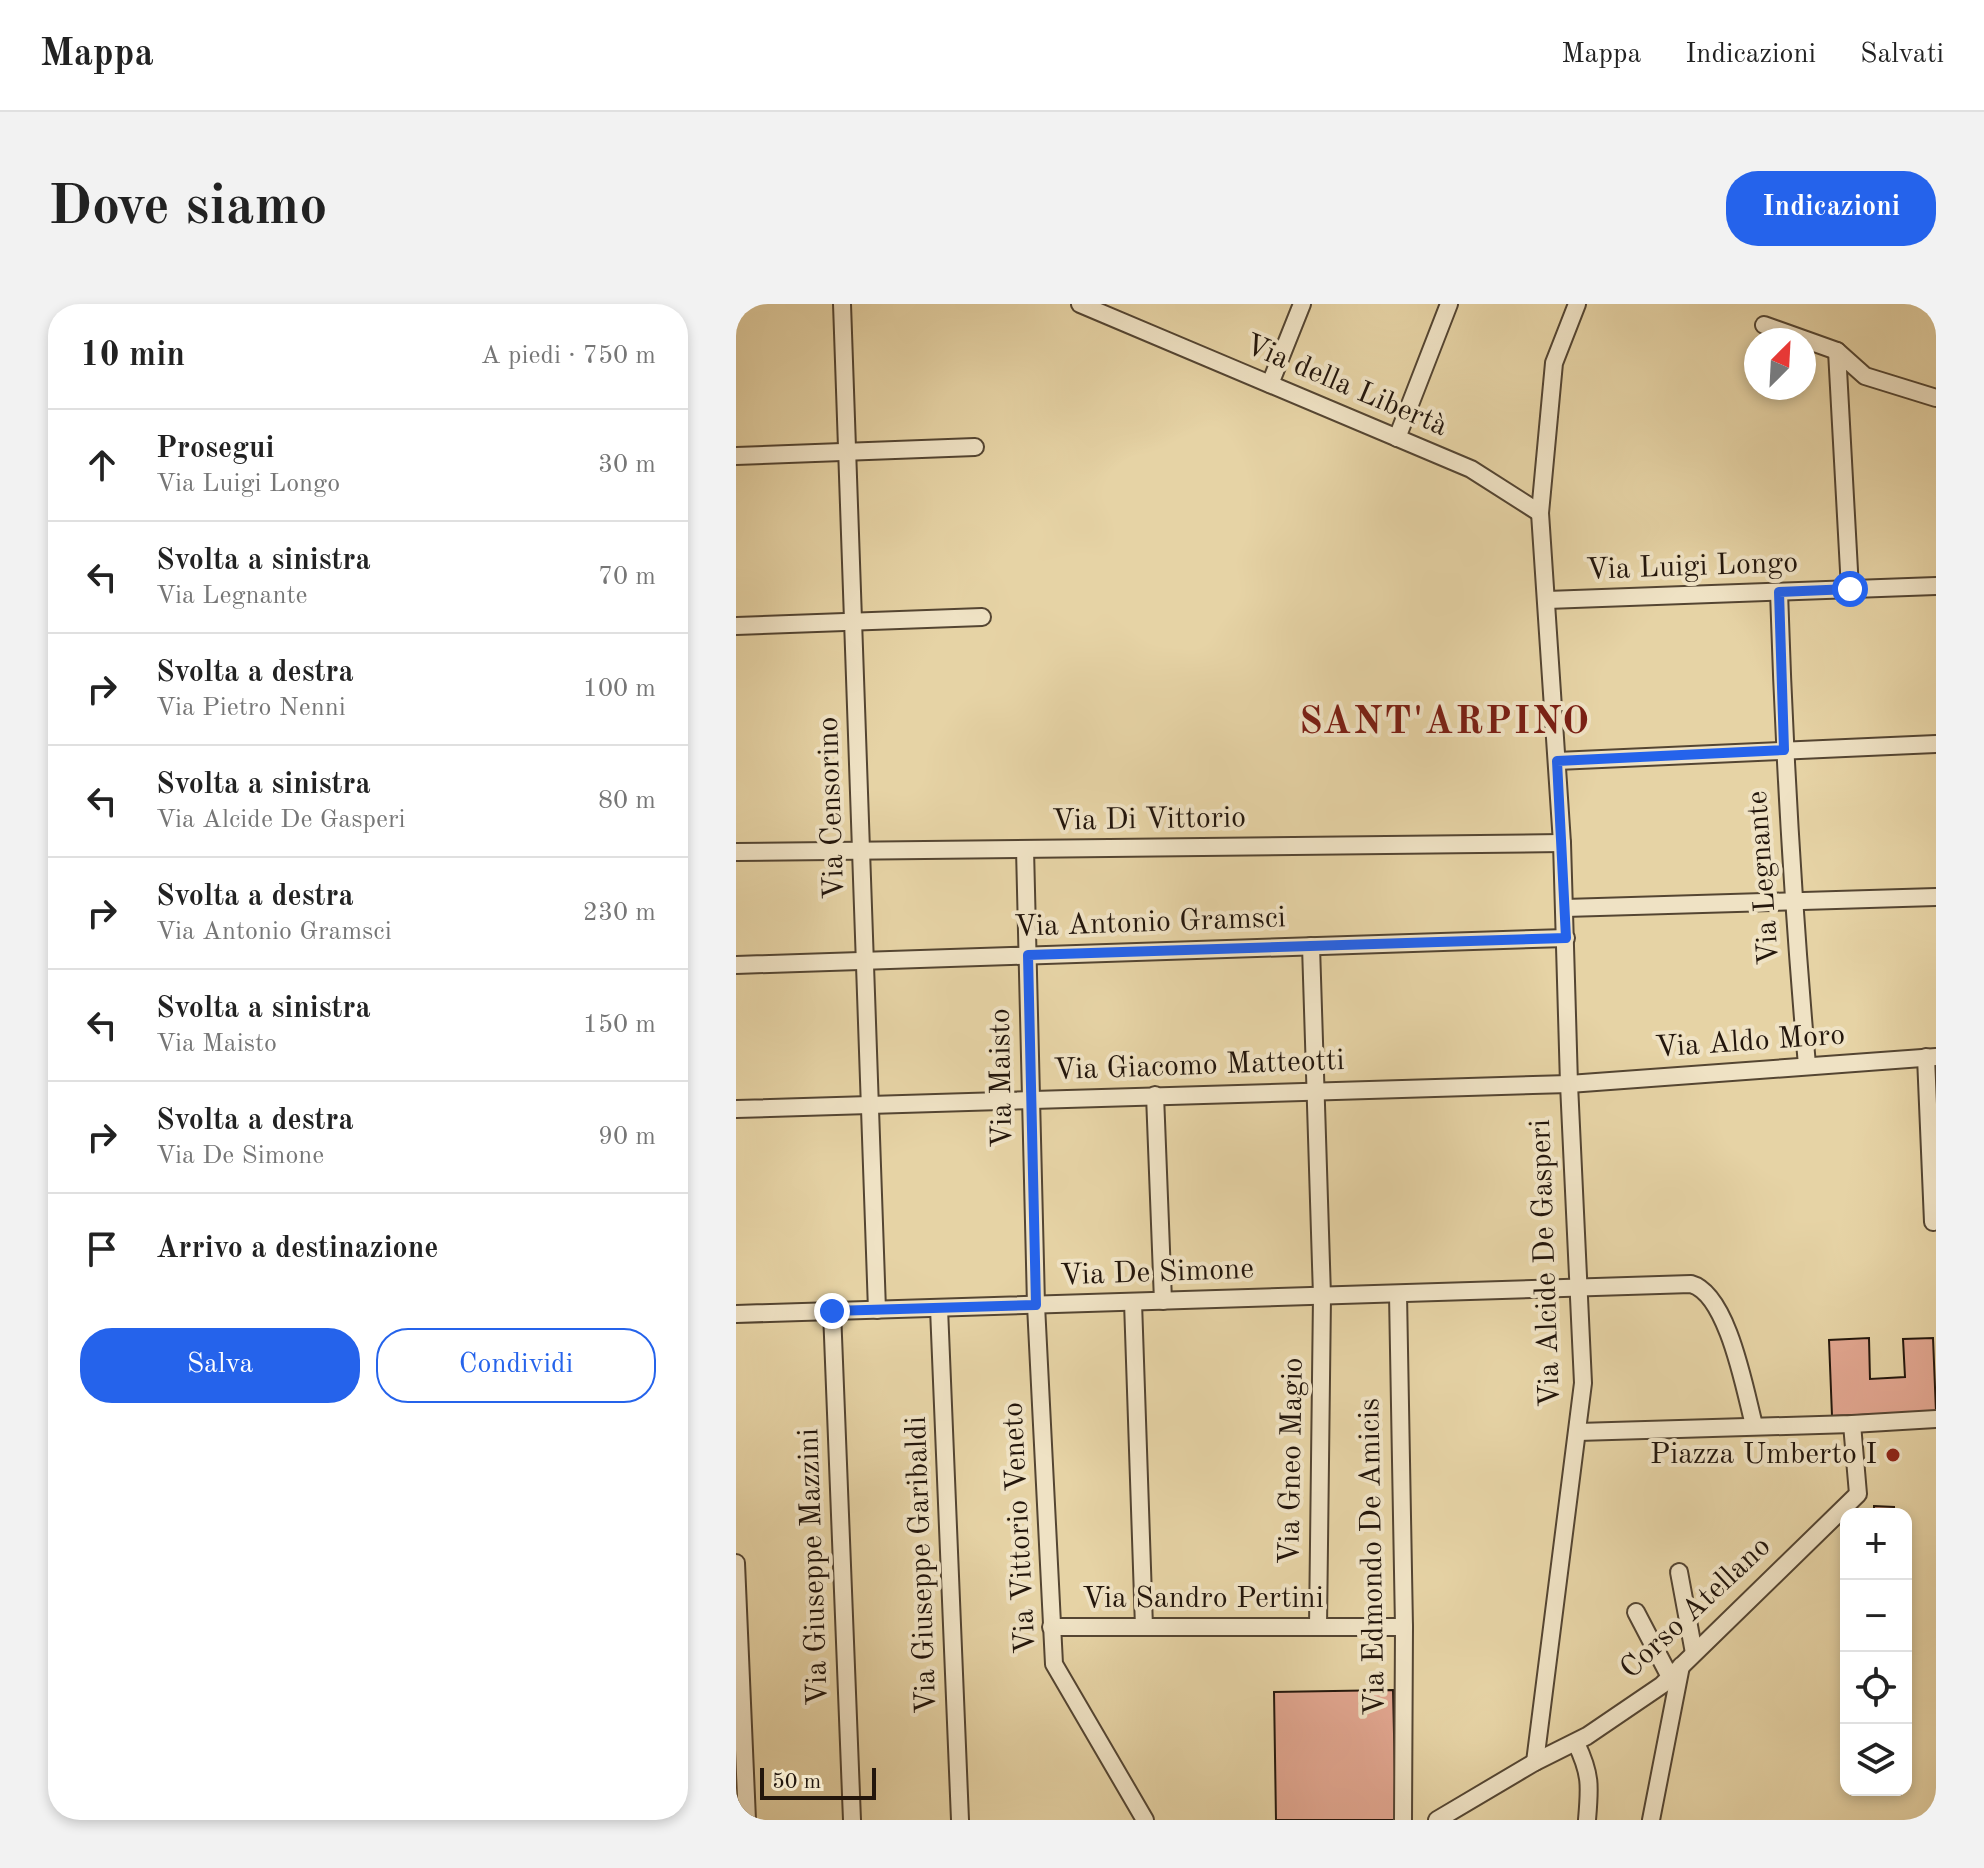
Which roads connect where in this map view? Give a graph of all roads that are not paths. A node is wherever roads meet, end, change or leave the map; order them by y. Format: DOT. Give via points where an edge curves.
graph roads {
  1 [pos="842,304"];
  2 [pos="1080,304"];
  3 [pos="1302,304"];
  4 [pos="1449,304"];
  5 [pos="1577,304"];
  6 [pos="1764,325"];
  7 [pos="1837,351"];
  8 [pos="1270,384"];
  9 [pos="1936,398"];
  10 [pos="1397,438"];
  11 [pos="975,447"];
  12 [pos="847,452"];
  13 [pos="736,456"];
  14 [pos="1540,513"];
  15 [pos="1936,586"];
  16 [pos="1850,589"];
  17 [pos="1779,592"];
  18 [pos="1547,600"];
  19 [pos="982,617"];
  20 [pos="853,622"];
  21 [pos="736,626"];
  22 [pos="1936,744"];
  23 [pos="1784,750"];
  24 [pos="1557,761"];
  25 [pos="1562,843"];
  26 [pos="1025,849"];
  27 [pos="861,850"];
  28 [pos="736,852"];
  29 [pos="1936,897"];
  30 [pos="1793,902"];
  31 [pos="1565,908"];
  32 [pos="1566,938"];
  33 [pos="1311,946"];
  34 [pos="1028,955"];
  35 [pos="865,961"];
  36 [pos="736,965"];
  37 [pos="1931,1057"];
  38 [pos="1807,1065"];
  39 [pos="1569,1084"];
  40 [pos="1316,1090"];
  41 [pos="1155,1095"];
  42 [pos="1031,1099"];
  43 [pos="870,1105"];
  44 [pos="736,1109"];
  45 [pos="1933,1222"];
  46 [pos="1579,1288"];
  47 [pos="1398,1294"];
  48 [pos="1322,1296"];
  49 [pos="1163,1301"];
  50 [pos="1133,1302"];
  51 [pos="1036,1305"];
  52 [pos="939,1308"];
  53 [pos="877,1310"];
  54 [pos="832,1311"];
  55 [pos="736,1314"];
  56 [pos="1936,1419"];
  57 [pos="1852,1424"];
  58 [pos="1754,1425"];
  59 [pos="1578,1432"];
  60 [pos="736,1563"];
  61 [pos="1679,1572"];
  62 [pos="1636,1612"];
  63 [pos="1051,1627"];
  64 [pos="1144,1627"];
  65 [pos="1318,1627"];
  66 [pos="1404,1627"];
  67 [pos="1694,1653"];
  68 [pos="1676,1672"];
  69 [pos="1640,1700"];
  70 [pos="1674,1704"];
  71 [pos="1576,1743"];
  72 [pos="1535,1762"];
  73 [pos="747,1820"];
  74 [pos="852,1820"];
  75 [pos="960,1820"];
  76 [pos="1145,1820"];
  77 [pos="1403,1820"];
  78 [pos="1437,1820"];
  79 [pos="1587,1820"];
  80 [pos="1651,1820"];
  1 -- 12 [label="street, Via Censorino"];
  2 -- 8 [label="street, Via della Libertà"];
  3 -- 8 [label="street"];
  4 -- 10 [label="street"];
  5 -- 14 [label="street, Via Alcide De Gasperi" via="1554,363"];
  6 -- 7 [label="street"];
  7 -- 9 [label="street" via="1865,376"];
  7 -- 16 [label="street"];
  8 -- 10 [label="street, Via della Libertà"];
  10 -- 14 [label="street, Via della Libertà" via="1471,469"];
  11 -- 12 [label="street"];
  12 -- 13 [label="street"];
  12 -- 20 [label="street, Via Censorino"];
  14 -- 18 [label="street, Via Alcide De Gasperi"];
  15 -- 16 [label="street, Via Luigi Longo"];
  16 -- 17 [label="street, Via Luigi Longo"];
  17 -- 18 [label="street, Via Luigi Longo"];
  17 -- 23 [label="street, Via Legnante"];
  18 -- 24 [label="street, Via Alcide De Gasperi"];
  19 -- 20 [label="street"];
  20 -- 21 [label="street"];
  20 -- 27 [label="street, Via Censorino"];
  22 -- 23 [label="street"];
  23 -- 24 [label="street"];
  23 -- 30 [label="street, Via Legnante"];
  24 -- 25 [label="street, Via Alcide De Gasperi"];
  25 -- 26 [label="street, Via Di Vittorio"];
  25 -- 31 [label="street, Via Alcide De Gasperi"];
  26 -- 27 [label="street, Via Di Vittorio"];
  26 -- 34 [label="street, Via Maisto"];
  27 -- 28 [label="street, Via Di Vittorio"];
  27 -- 35 [label="street, Via Censorino"];
  29 -- 30 [label="street"];
  30 -- 31 [label="street"];
  30 -- 38 [label="street, Via Legnante"];
  31 -- 32 [label="street, Via Alcide De Gasperi"];
  32 -- 33 [label="street, Via Antonio Gramsci"];
  32 -- 39 [label="street, Via Alcide De Gasperi"];
  33 -- 34 [label="street, Via Antonio Gramsci"];
  33 -- 40 [label="street, Via Gneo Magio"];
  34 -- 35 [label="street, Via Antonio Gramsci"];
  34 -- 42 [label="street, Via Maisto"];
  35 -- 36 [label="street, Via Antonio Gramsci"];
  35 -- 43 [label="street, Via Censorino"];
  37 -- 38 [label="street, Via Aldo Moro"];
  37 -- 45 [label="street"];
  38 -- 39 [label="street, Via Aldo Moro"];
  39 -- 40 [label="street, Via Giacomo Matteotti"];
  39 -- 46 [label="street, Via Alcide De Gasperi"];
  40 -- 41 [label="street, Via Giacomo Matteotti"];
  40 -- 48 [label="street, Via Gneo Magio"];
  41 -- 42 [label="street, Via Giacomo Matteotti"];
  41 -- 49 [label="street"];
  42 -- 43 [label="street, Via Giacomo Matteotti"];
  42 -- 51 [label="street, Via Maisto"];
  43 -- 44 [label="street, Via Giacomo Matteotti"];
  43 -- 53 [label="street, Via Censorino"];
  46 -- 47 [label="street, Via De Simone"];
  46 -- 58 [label="street, Via De Simone" via="1698,1286 1731,1337"];
  46 -- 59 [label="street, Via Alcide De Gasperi" via="1583,1383"];
  47 -- 48 [label="street, Via De Simone"];
  47 -- 66 [label="street, Via Edmondo De Amicis"];
  48 -- 49 [label="street, Via De Simone"];
  48 -- 65 [label="street, Via Gneo Magio"];
  49 -- 50 [label="street, Via De Simone"];
  50 -- 51 [label="street, Via De Simone"];
  50 -- 64 [label="street"];
  51 -- 52 [label="street, Via De Simone"];
  51 -- 63 [label="street, Via Vittorio Veneto"];
  52 -- 53 [label="street, Via De Simone"];
  52 -- 75 [label="street, Via Giuseppe Garibaldi"];
  53 -- 54 [label="street, Via De Simone"];
  54 -- 55 [label="street, Via De Simone"];
  54 -- 74 [label="street, Via Giuseppe Mazzini"];
  56 -- 57 [label="street"];
  57 -- 58 [label="street"];
  57 -- 67 [label="street, Corso Atellano" via="1858,1494"];
  58 -- 59 [label="street"];
  59 -- 72 [label="street, Via Alcide De Gasperi"];
  60 -- 73 [label="street"];
  61 -- 67 [label="street"];
  62 -- 68 [label="street"];
  63 -- 64 [label="street, Via Sandro Pertini"];
  63 -- 76 [label="street, Via Vittorio Veneto" via="1054,1664"];
  64 -- 65 [label="street, Via Sandro Pertini"];
  65 -- 66 [label="street, Via Sandro Pertini"];
  66 -- 77 [label="street, Via Edmondo De Amicis"];
  67 -- 68 [label="street, Corso Atellano"];
  68 -- 69 [label="street, Corso Atellano"];
  68 -- 70 [label="street"];
  69 -- 70 [label="street"];
  69 -- 71 [label="street, Corso Atellano"];
  70 -- 80 [label="street"];
  71 -- 72 [label="street, Corso Atellano"];
  71 -- 79 [label="street" via="1588,1767"];
  72 -- 78 [label="street, Corso Atellano"];
}
